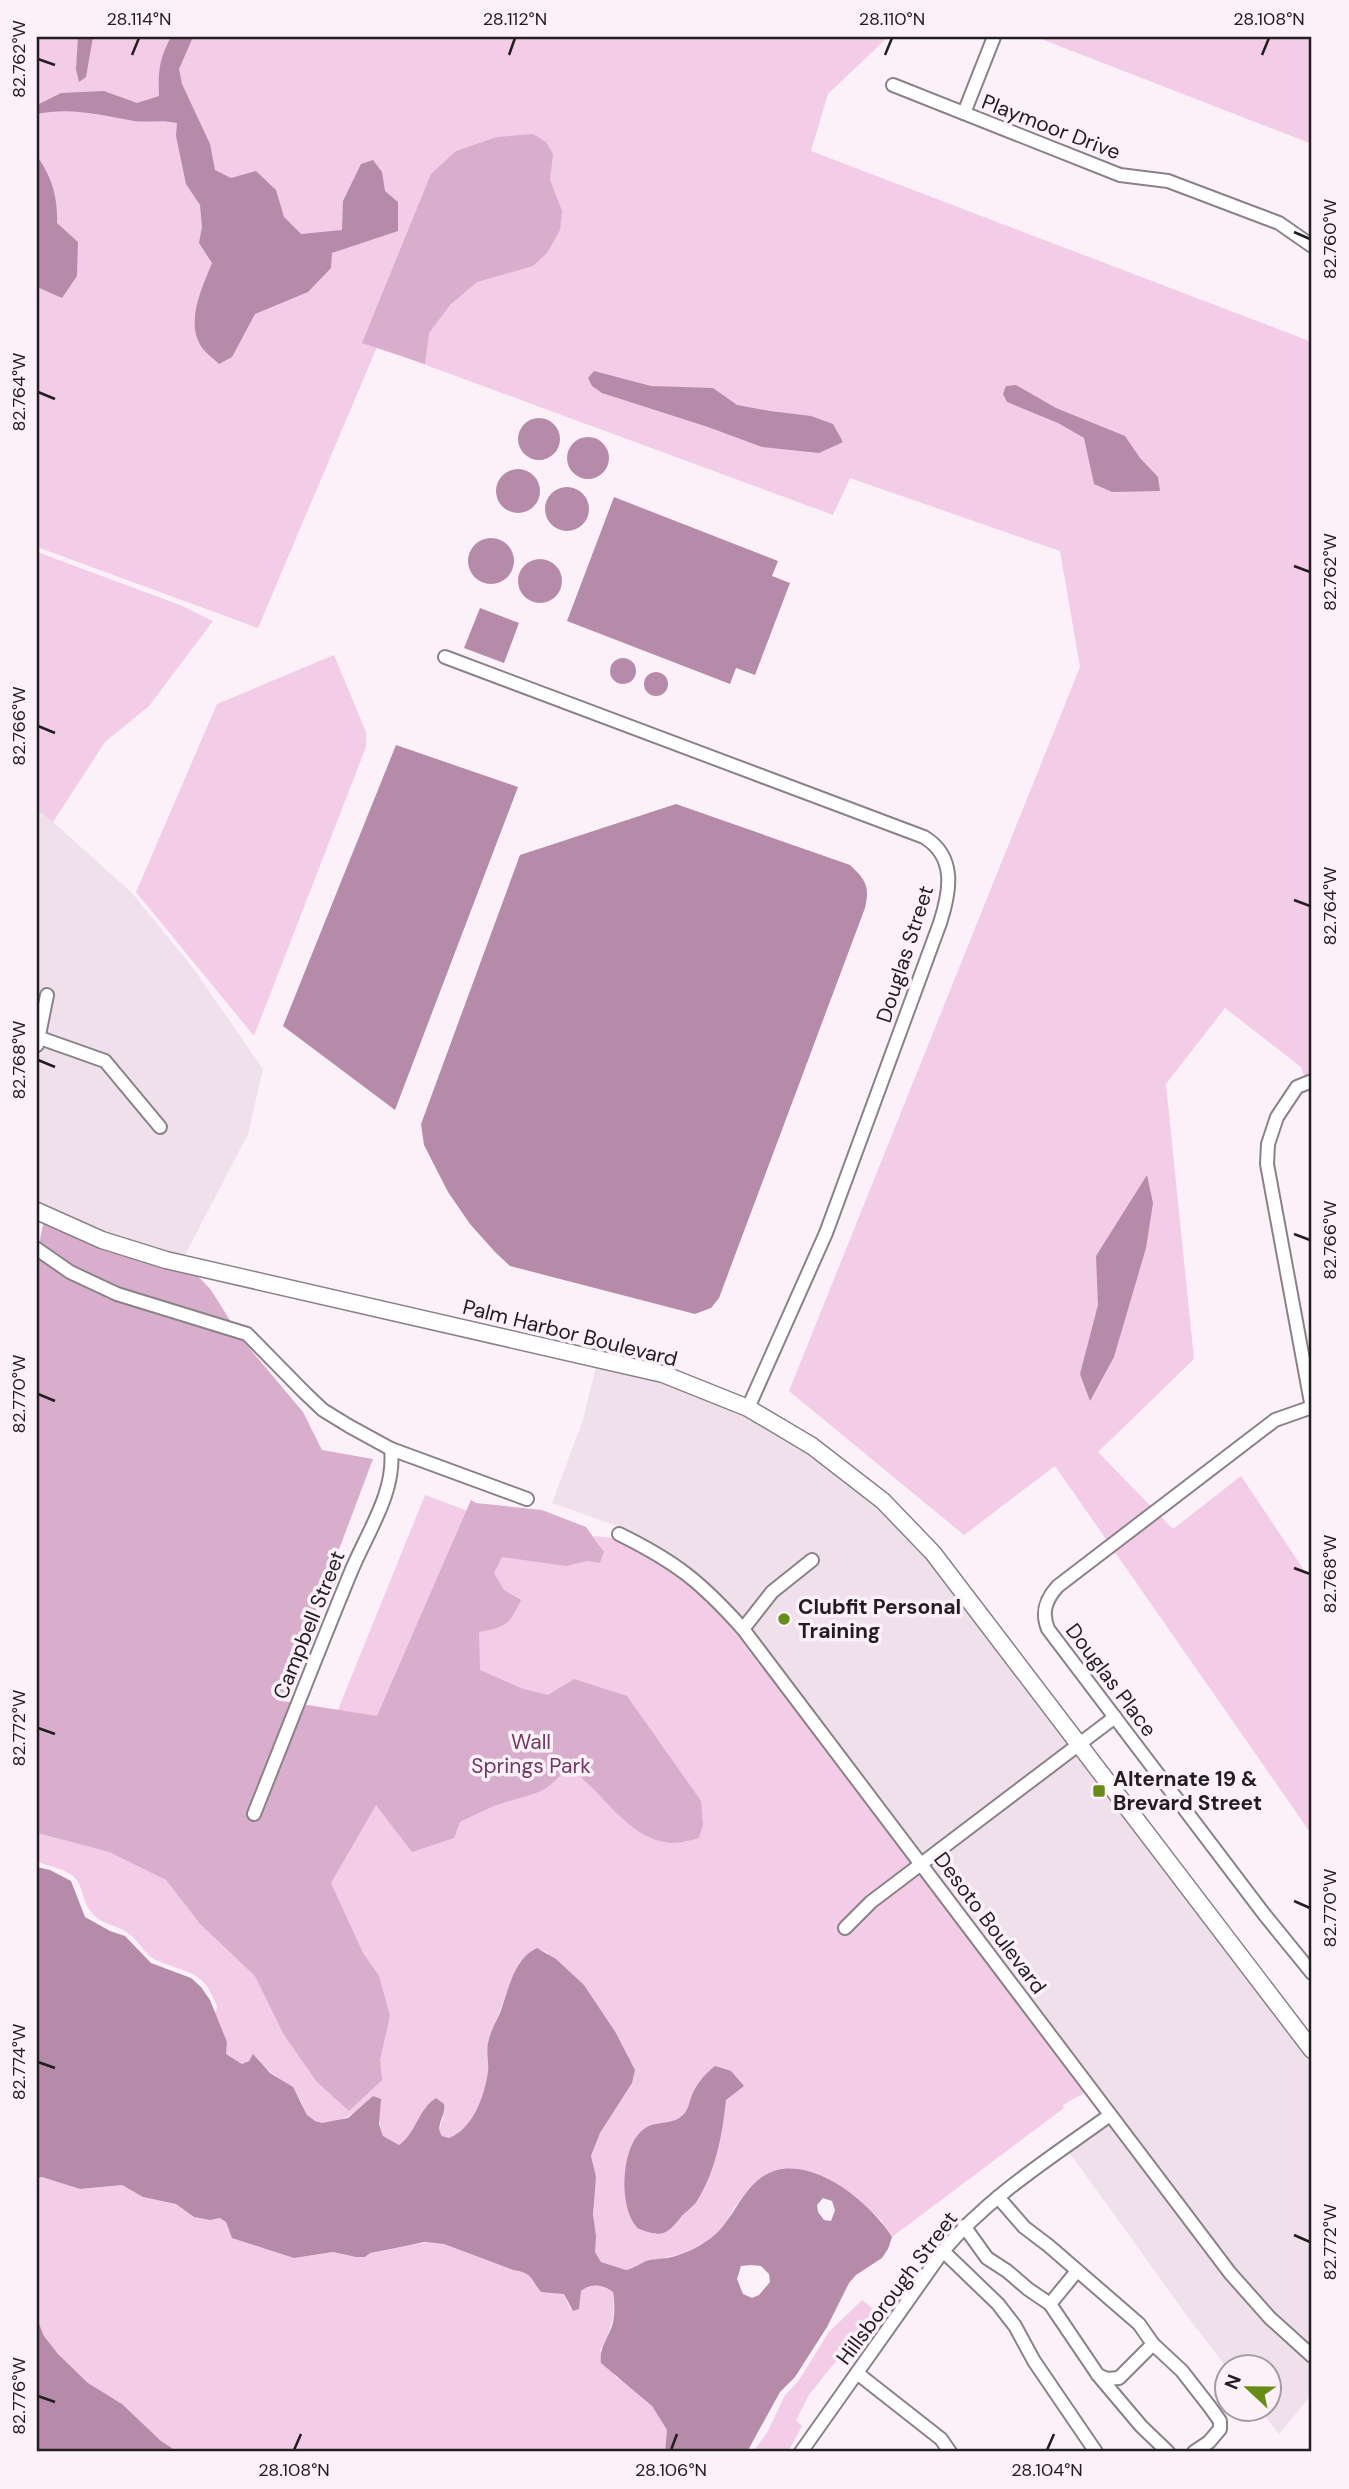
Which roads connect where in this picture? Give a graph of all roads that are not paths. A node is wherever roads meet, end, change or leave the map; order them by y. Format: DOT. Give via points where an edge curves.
graph roads {
  1 [pos="994,37"];
  2 [pos="893,85"];
  3 [pos="964,113"];
  4 [pos="1312,246"];
  5 [pos="445,657"];
  6 [pos="47,995"];
  7 [pos="38,1042"];
  8 [pos="1312,1082"];
  9 [pos="160,1127"];
  10 [pos="38,1215"];
  11 [pos="37,1249"];
  12 [pos="1312,1407"];
  13 [pos="748,1408"];
  14 [pos="391,1449"];
  15 [pos="527,1499"];
  16 [pos="619,1534"];
  17 [pos="812,1560"];
  18 [pos="743,1629"];
  19 [pos="1115,1717"];
  20 [pos="1079,1745"];
  21 [pos="254,1814"];
  22 [pos="922,1865"];
  23 [pos="845,1927"];
  24 [pos="1312,1973"];
  25 [pos="1312,2050"];
  26 [pos="1110,2115"];
  27 [pos="998,2197"];
  28 [pos="964,2226"];
  29 [pos="943,2251"];
  30 [pos="1077,2271"];
  31 [pos="1050,2304"];
  32 [pos="1153,2344"];
  33 [pos="1312,2356"];
  34 [pos="857,2373"];
  35 [pos="1098,2375"];
  36 [pos="801,2452"];
  37 [pos="950,2452"];
  38 [pos="1096,2452"];
  39 [pos="1168,2452"];
  40 [pos="1194,2452"];
  1 -- 3 [label="street"];
  2 -- 3 [label="street, Playmoor Drive"];
  3 -- 4 [label="street, Playmoor Drive" via="1120,175 1168,181 1279,223"];
  5 -- 13 [label="street, Douglas Street" via="924,838 943,854 949,877 940,923 825,1233"];
  6 -- 7 [label="street"];
  7 -- 9 [label="street" via="105,1061"];
  8 -- 12 [label="street" via="1297,1087 1277,1117 1267,1164"];
  10 -- 13 [label="main road, Palm Harbor Boulevard" via="137,1252 663,1374"];
  11 -- 14 [label="street" via="70,1272 117,1294 247,1334 323,1410"];
  12 -- 19 [label="street, Douglas Place" via="1275,1419 1049,1596 1045,1607 1048,1629"];
  13 -- 20 [label="main road, Palm Harbor Boulevard" via="838,1464 911,1528"];
  14 -- 15 [label="street"];
  14 -- 21 [label="street, Campbell Street" via="389,1486"];
  16 -- 18 [label="street, Desoto Boulevard" via="678,1566 713,1595"];
  17 -- 18 [label="street" via="772,1592"];
  18 -- 22 [label="street, Desoto Boulevard"];
  19 -- 20 [label="street"];
  19 -- 24 [label="street, Douglas Place"];
  20 -- 22 [label="street"];
  20 -- 25 [label="main road, Palm Harbor Boulevard"];
  22 -- 23 [label="street"];
  22 -- 26 [label="street, Desoto Boulevard"];
  26 -- 27 [label="street, Hillsborough Street"];
  26 -- 33 [label="street, Desoto Boulevard" via="1238,2283"];
  27 -- 28 [label="street, Hillsborough Street"];
  27 -- 30 [label="street" via="1024,2227"];
  28 -- 29 [label="street, Hillsborough Street"];
  28 -- 31 [label="street" via="987,2258"];
  29 -- 34 [label="street, Hillsborough Street"];
  29 -- 38 [label="street" via="1004,2311"];
  30 -- 31 [label="street"];
  30 -- 32 [label="street" via="1139,2324"];
  31 -- 35 [label="street"];
  32 -- 35 [label="street" via="1119,2378"];
  32 -- 40 [label="street" via="1182,2371 1220,2421 1216,2435"];
  34 -- 36 [label="street, Hillsborough Street"];
  34 -- 37 [label="street" via="941,2439"];
  35 -- 39 [label="street"];
}
